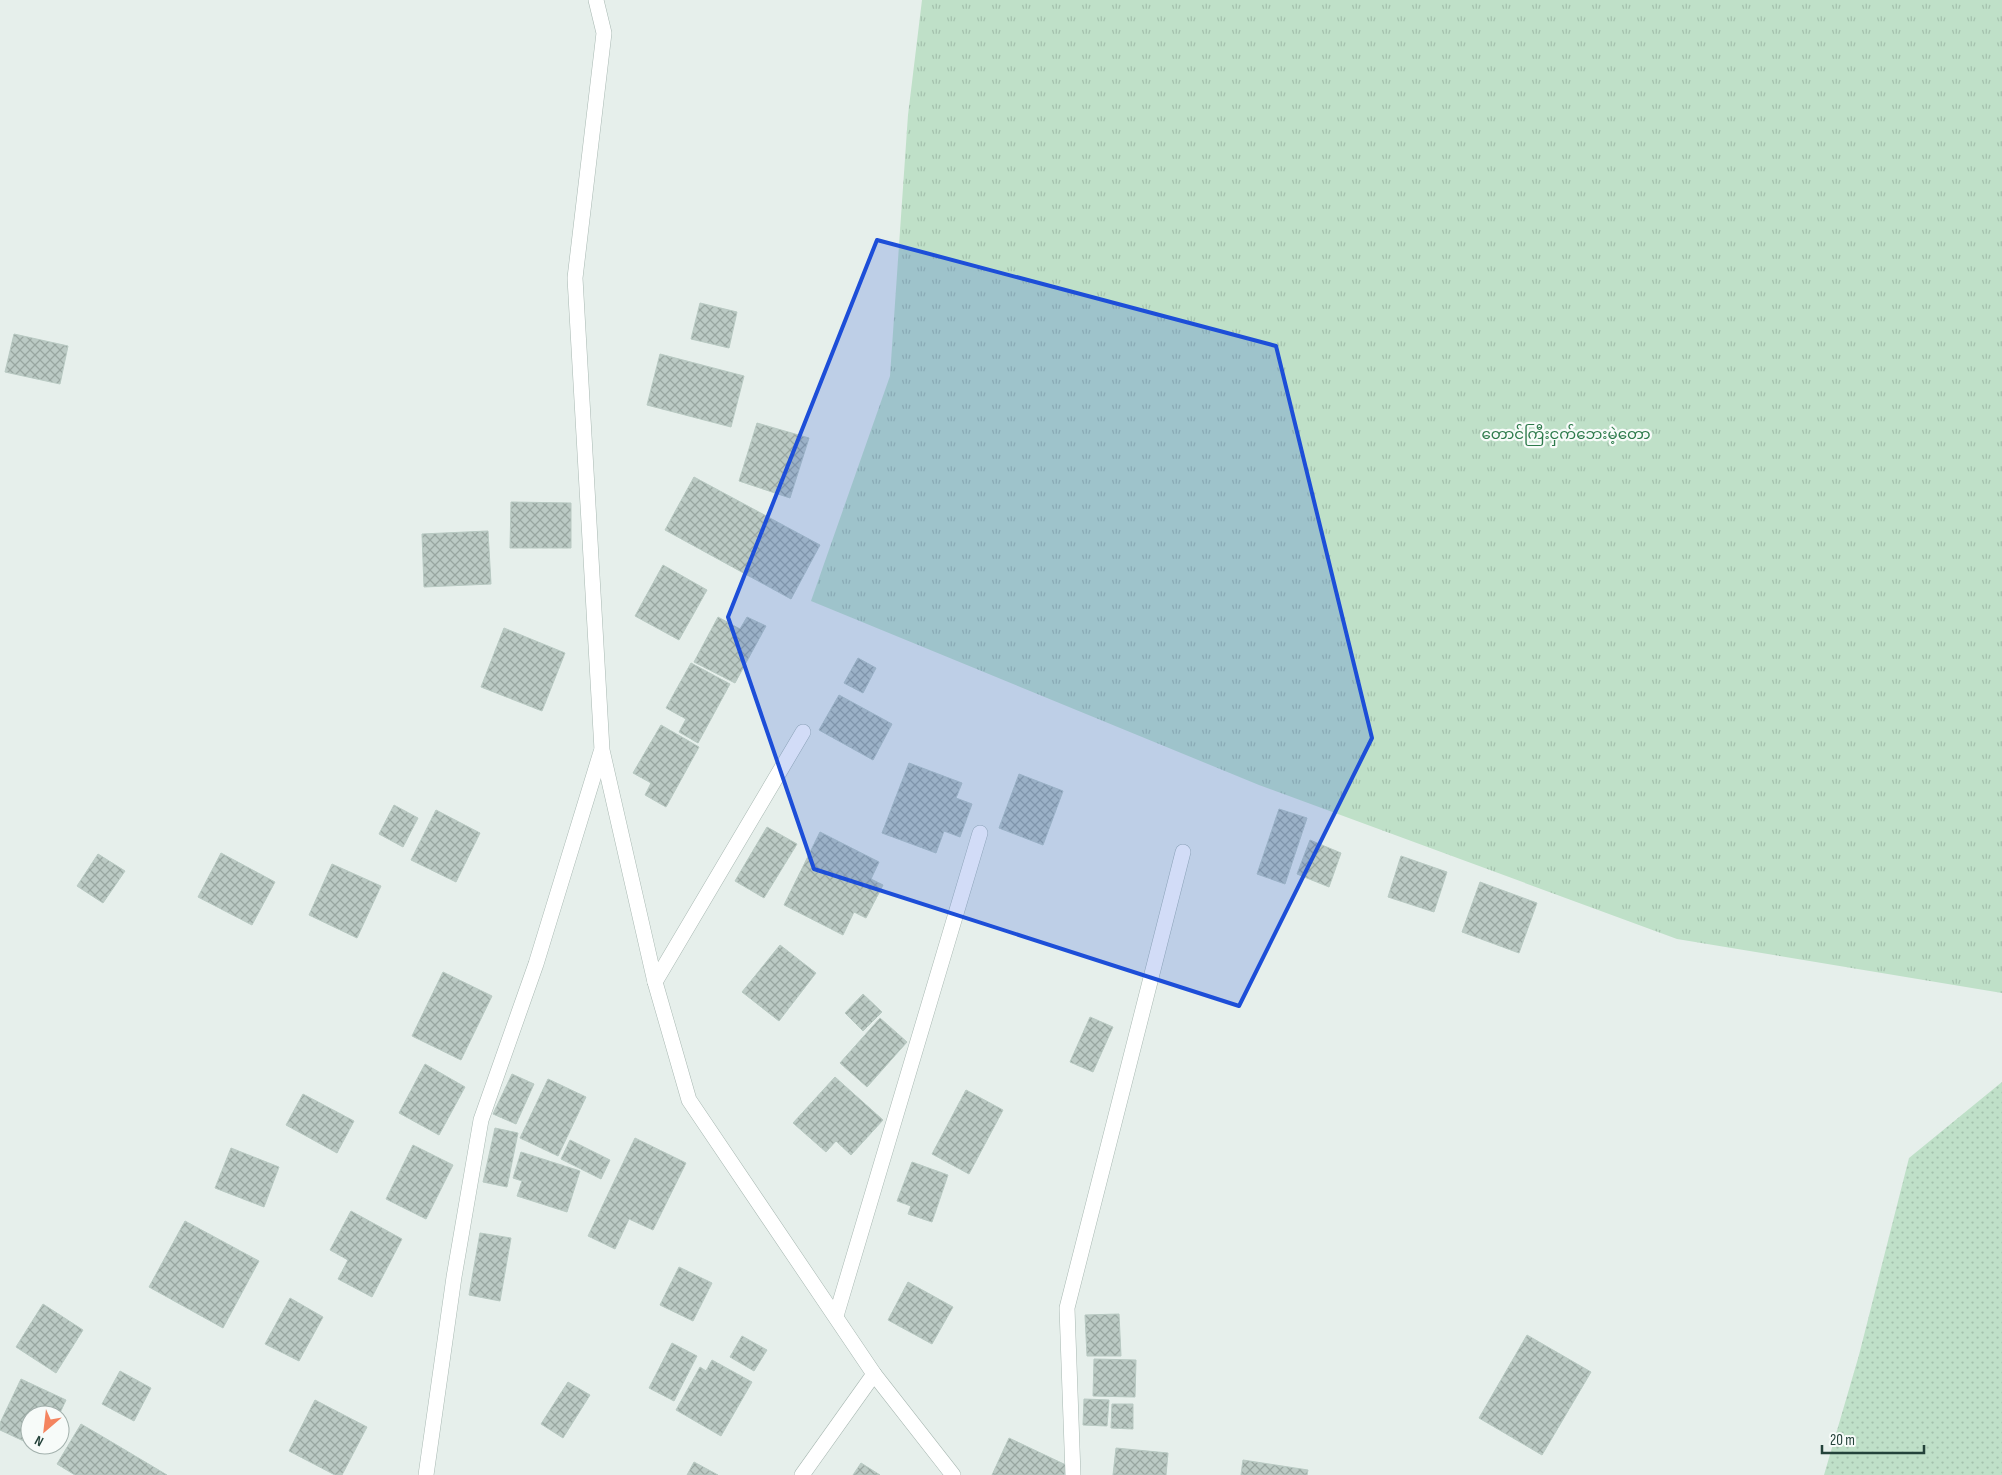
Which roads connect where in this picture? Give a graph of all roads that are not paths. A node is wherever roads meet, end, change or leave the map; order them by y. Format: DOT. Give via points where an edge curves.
graph roads {
  1 [pos="596,0"];
  2 [pos="803,732"];
  3 [pos="602,750"];
  4 [pos="980,834"];
  5 [pos="1182,852"];
  6 [pos="655,982"];
  7 [pos="836,1316"];
  8 [pos="874,1374"];
  9 [pos="426,1475"];
  10 [pos="802,1475"];
  11 [pos="953,1475"];
  12 [pos="1073,1475"];
  1 -- 3 [label="street" via="604,33 575,278"];
  2 -- 6 [label="street"];
  3 -- 6 [label="street"];
  3 -- 9 [label="street" via="536,964 480,1120"];
  4 -- 7 [label="street"];
  5 -- 12 [label="street" via="1067,1308"];
  6 -- 7 [label="street" via="690,1100"];
  7 -- 8 [label="street"];
  8 -- 10 [label="street"];
  8 -- 11 [label="street"];
}
